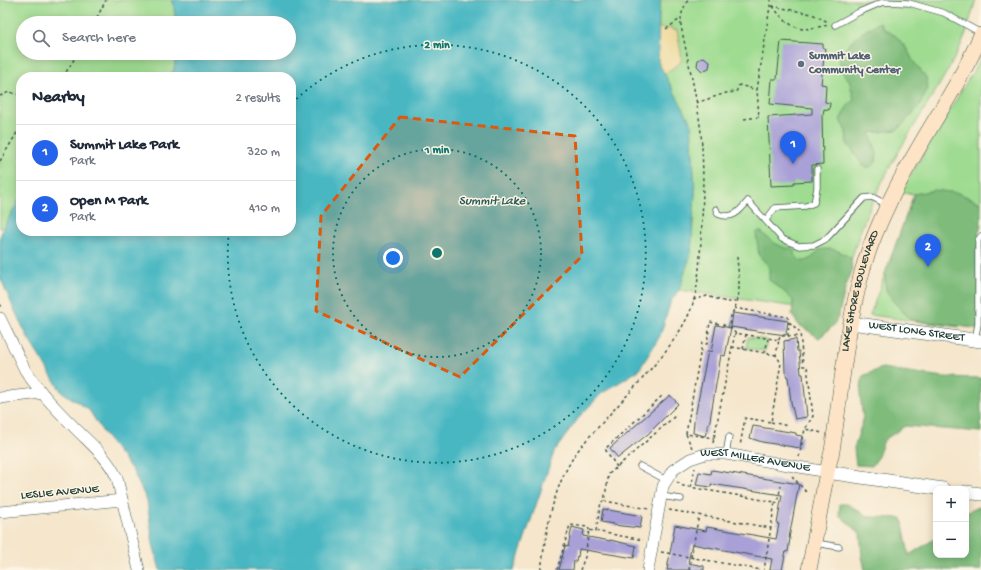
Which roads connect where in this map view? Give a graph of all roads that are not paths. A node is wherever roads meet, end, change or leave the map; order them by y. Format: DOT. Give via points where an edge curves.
graph roads {
  1 [pos="835,25"];
  2 [pos="981,34"];
  3 [pos="816,169"];
  4 [pos="888,205"];
  5 [pos="716,209"];
  6 [pos="766,220"];
  7 [pos="981,236"];
  8 [pos="0,318"];
  9 [pos="851,323"];
  10 [pos="978,341"];
  11 [pos="42,393"];
  12 [pos="0,398"];
  13 [pos="729,437"];
  14 [pos="726,454"];
  15 [pos="640,466"];
  16 [pos="827,472"];
  17 [pos="666,480"];
  18 [pos="933,488"];
  19 [pos="969,492"];
  20 [pos="981,494"];
  21 [pos="661,496"];
  22 [pos="681,499"];
  23 [pos="122,500"];
  24 [pos="0,512"];
  25 [pos="813,542"];
  26 [pos="839,547"];
  27 [pos="139,570"];
  28 [pos="648,570"];
  29 [pos="809,570"];
  1 -- 2 [label="lane" via="883,2 909,2 944,13"];
  2 -- 4 [label="main road, LAKE SHORE BOULEVARD" via="963,73 907,167"];
  3 -- 6 [label="lane" via="817,188 814,203 774,208"];
  4 -- 6 [label="lane" via="872,197 864,198 826,239 814,245 799,246 782,238"];
  4 -- 9 [label="main road, LAKE SHORE BOULEVARD" via="862,271"];
  5 -- 6 [label="lane" via="718,214 729,217 735,215 748,201"];
  7 -- 10 [label="lane" via="978,240"];
  8 -- 11 [label="street" via="25,370"];
  9 -- 10 [label="street, WEST LONG STREET"];
  9 -- 16 [label="main road, LAKE SHORE BOULEVARD"];
  11 -- 12 [label="street"];
  11 -- 23 [label="street" via="108,462"];
  13 -- 14 [label="lane"];
  14 -- 16 [label="street, WEST MILLER AVENUE"];
  14 -- 17 [label="street, WEST MILLER AVENUE" via="705,454 690,458 673,470"];
  15 -- 17 [label="lane"];
  16 -- 18 [label="street, WEST MILLER AVENUE"];
  16 -- 25 [label="main road, LAKE SHORE BOULEVARD"];
  17 -- 21 [label="street, WEST MILLER AVENUE"];
  19 -- 20 [label="street"];
  21 -- 22 [label="lane"];
  21 -- 28 [label="street, WEST MILLER AVENUE"];
  23 -- 24 [label="street, LESLIE AVENUE"];
  23 -- 27 [label="street"];
  25 -- 26 [label="lane"];
  25 -- 29 [label="main road, LAKE SHORE BOULEVARD"];
}
